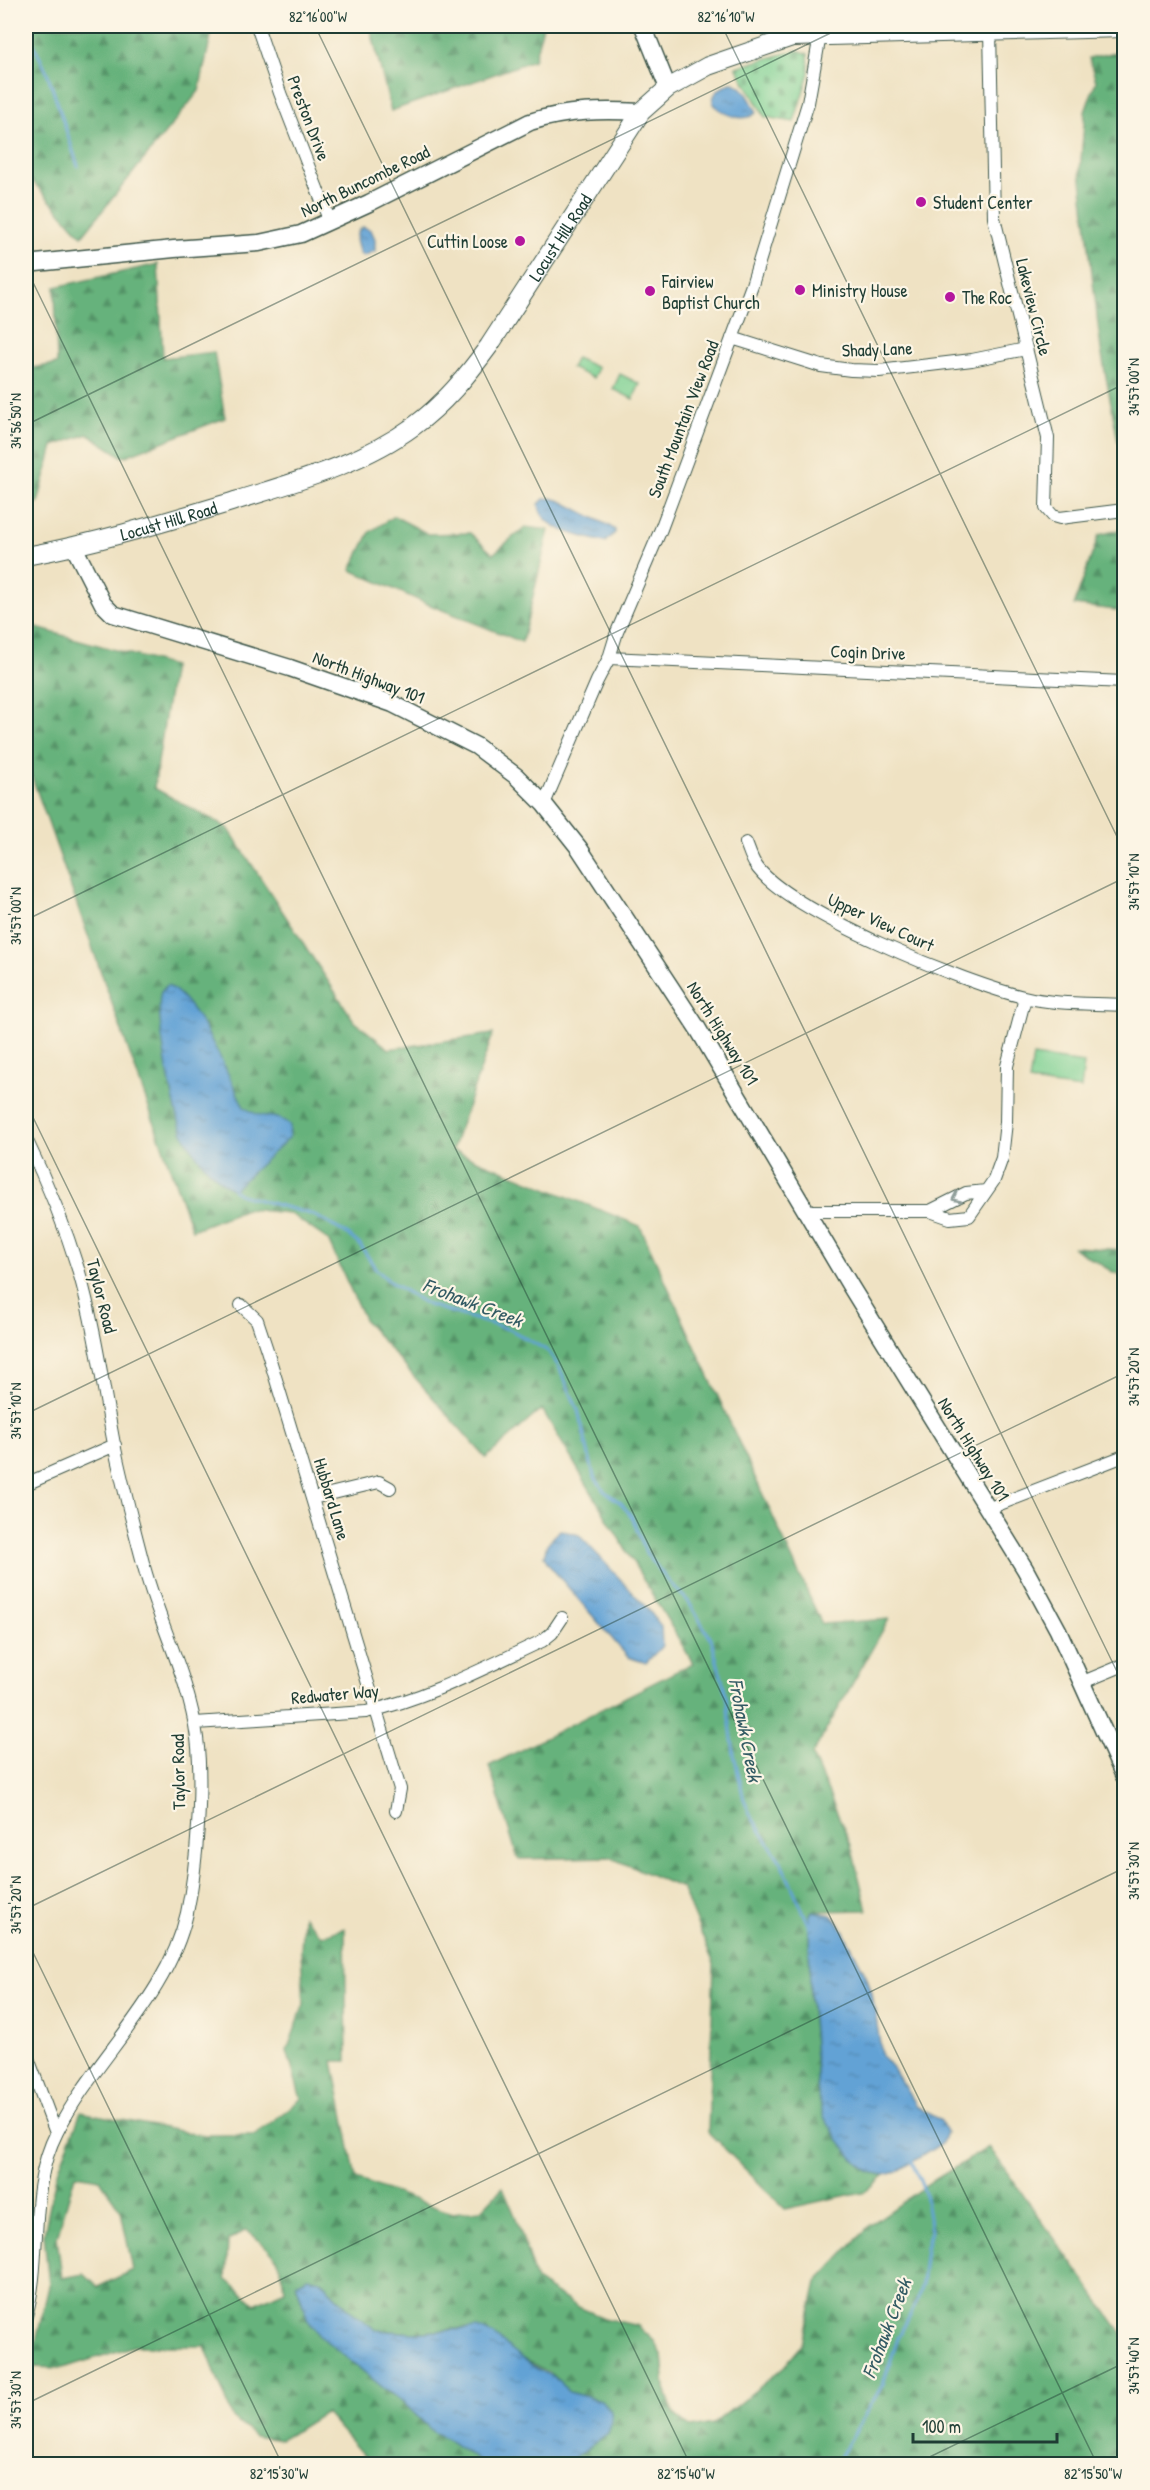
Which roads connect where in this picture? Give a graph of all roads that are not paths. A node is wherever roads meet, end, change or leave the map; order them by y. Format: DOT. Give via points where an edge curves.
graph roads {
  1 [pos="257,26"];
  2 [pos="643,26"];
  3 [pos="1125,28"];
  4 [pos="821,30"];
  5 [pos="990,31"];
  6 [pos="668,88"];
  7 [pos="641,112"];
  8 [pos="330,222"];
  9 [pos="26,264"];
  10 [pos="732,338"];
  11 [pos="1026,349"];
  12 [pos="1125,510"];
  13 [pos="74,547"];
  14 [pos="26,556"];
  15 [pos="609,658"];
  16 [pos="1125,682"];
  17 [pos="544,804"];
  18 [pos="746,843"];
  19 [pos="1025,998"];
  20 [pos="1125,1005"];
  21 [pos="26,1139"];
  22 [pos="986,1191"];
  23 [pos="807,1211"];
  24 [pos="930,1211"];
  25 [pos="241,1305"];
  26 [pos="115,1444"];
  27 [pos="1125,1456"];
  28 [pos="26,1484"];
  29 [pos="390,1488"];
  30 [pos="313,1498"];
  31 [pos="987,1509"];
  32 [pos="562,1618"];
  33 [pos="1125,1665"];
  34 [pos="1083,1682"];
  35 [pos="377,1709"];
  36 [pos="195,1723"];
  37 [pos="1125,1776"];
  38 [pos="396,1811"];
  39 [pos="26,2054"];
  40 [pos="56,2133"];
  41 [pos="26,2316"];
  1 -- 8 [label="street, Preston Drive"];
  2 -- 6 [label="main road"];
  3 -- 5 [label="main road, Locust Hill Road"];
  4 -- 5 [label="main road, Locust Hill Road"];
  4 -- 6 [label="main road, Locust Hill Road" via="754,48 708,66"];
  4 -- 10 [label="street, South Mountain View Road" via="789,167"];
  5 -- 11 [label="street, Lakeview Circle" via="994,218"];
  6 -- 7 [label="main road, Locust Hill Road"];
  7 -- 8 [label="main road, North Buncombe Road" via="579,111 531,122"];
  7 -- 13 [label="main road, Locust Hill Road" via="489,346 465,378 413,426 365,455 295,482"];
  8 -- 9 [label="main road, North Buncombe Road" via="301,234 259,243"];
  10 -- 11 [label="street, Shady Lane" via="821,366 850,370 972,360"];
  10 -- 15 [label="street, South Mountain View Road"];
  11 -- 12 [label="street, Lakeview Circle" via="1048,438 1045,500 1049,512 1056,518 1065,518"];
  13 -- 14 [label="main road, Locust Hill Road"];
  13 -- 17 [label="main road, North Highway 101" via="103,604 113,614 393,704 476,746 516,776"];
  15 -- 16 [label="street, Cogin Drive"];
  15 -- 17 [label="street, South Mountain View Road"];
  17 -- 23 [label="main road, North Highway 101" via="579,848 698,1029"];
  18 -- 19 [label="street, Upper View Court" via="755,865 772,882 813,910 961,978"];
  19 -- 20 [label="street, Upper View Court"];
  19 -- 22 [label="street" via="1007,1066 1002,1158"];
  21 -- 26 [label="street, Taylor Road" via="51,1194 79,1274"];
  22 -- 24 [label="street, one-way" via="959,1196"];
  22 -- 24 [label="street" via="969,1216 950,1218"];
  23 -- 24 [label="street"];
  23 -- 31 [label="main road, North Highway 101"];
  25 -- 30 [label="street, Hubbard Lane" via="257,1320"];
  26 -- 28 [label="street"];
  26 -- 36 [label="street, Taylor Road" via="144,1568"];
  27 -- 31 [label="street"];
  29 -- 30 [label="street" via="379,1482"];
  30 -- 35 [label="street, Hubbard Lane"];
  31 -- 34 [label="main road, North Highway 101" via="1040,1596"];
  32 -- 35 [label="street, Redwater Way" via="542,1641 436,1691"];
  33 -- 34 [label="street"];
  34 -- 37 [label="main road, North Highway 101"];
  35 -- 36 [label="street, Redwater Way"];
  35 -- 38 [label="street, Hubbard Lane" via="400,1789"];
  36 -- 40 [label="street, Taylor Road" via="199,1766 194,1860 178,1942 148,1997"];
  39 -- 40 [label="street"];
  40 -- 41 [label="street, Taylor Road" via="38,2196"];
}
